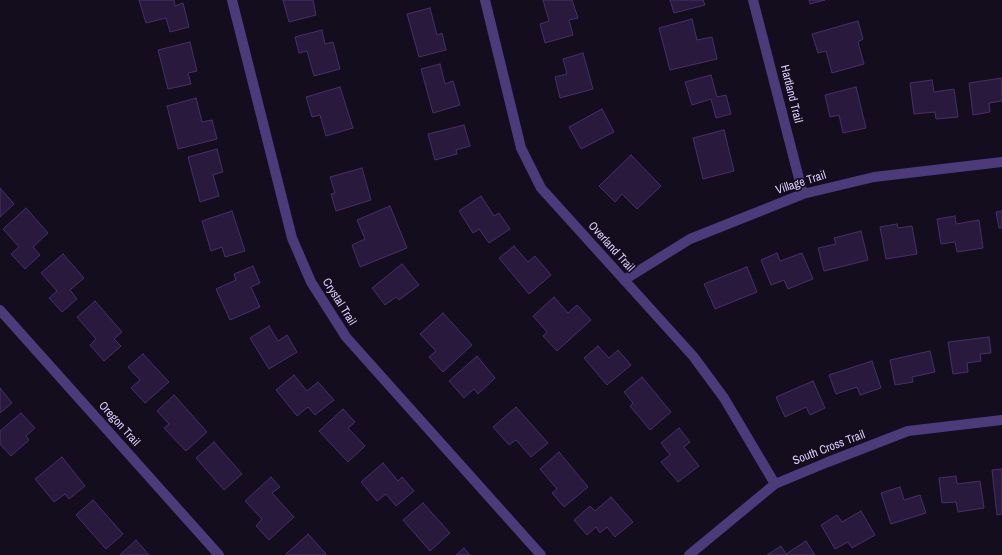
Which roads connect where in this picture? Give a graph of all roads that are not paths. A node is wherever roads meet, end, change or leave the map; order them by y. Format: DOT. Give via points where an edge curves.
graph roads {
  1 [pos="232,0"];
  2 [pos="485,0"];
  3 [pos="753,0"];
  4 [pos="1002,162"];
  5 [pos="803,194"];
  6 [pos="624,280"];
  7 [pos="0,310"];
  8 [pos="1002,420"];
  9 [pos="775,484"];
  10 [pos="219,555"];
  11 [pos="541,555"];
  12 [pos="689,555"];
  1 -- 11 [label="street, Crystal Trail" via="292,238 311,282 346,338"];
  2 -- 6 [label="street, Overland Trail" via="521,148 541,188"];
  3 -- 5 [label="street, Hartland Trail"];
  4 -- 5 [label="street, Village Trail" via="874,177"];
  5 -- 6 [label="street, Village Trail" via="690,239"];
  6 -- 9 [label="street, Overland Trail" via="693,356 724,398"];
  7 -- 10 [label="street, Oregon Trail"];
  8 -- 9 [label="street, South Cross Trail" via="908,431"];
  9 -- 12 [label="street, South Cross Trail"];
}
